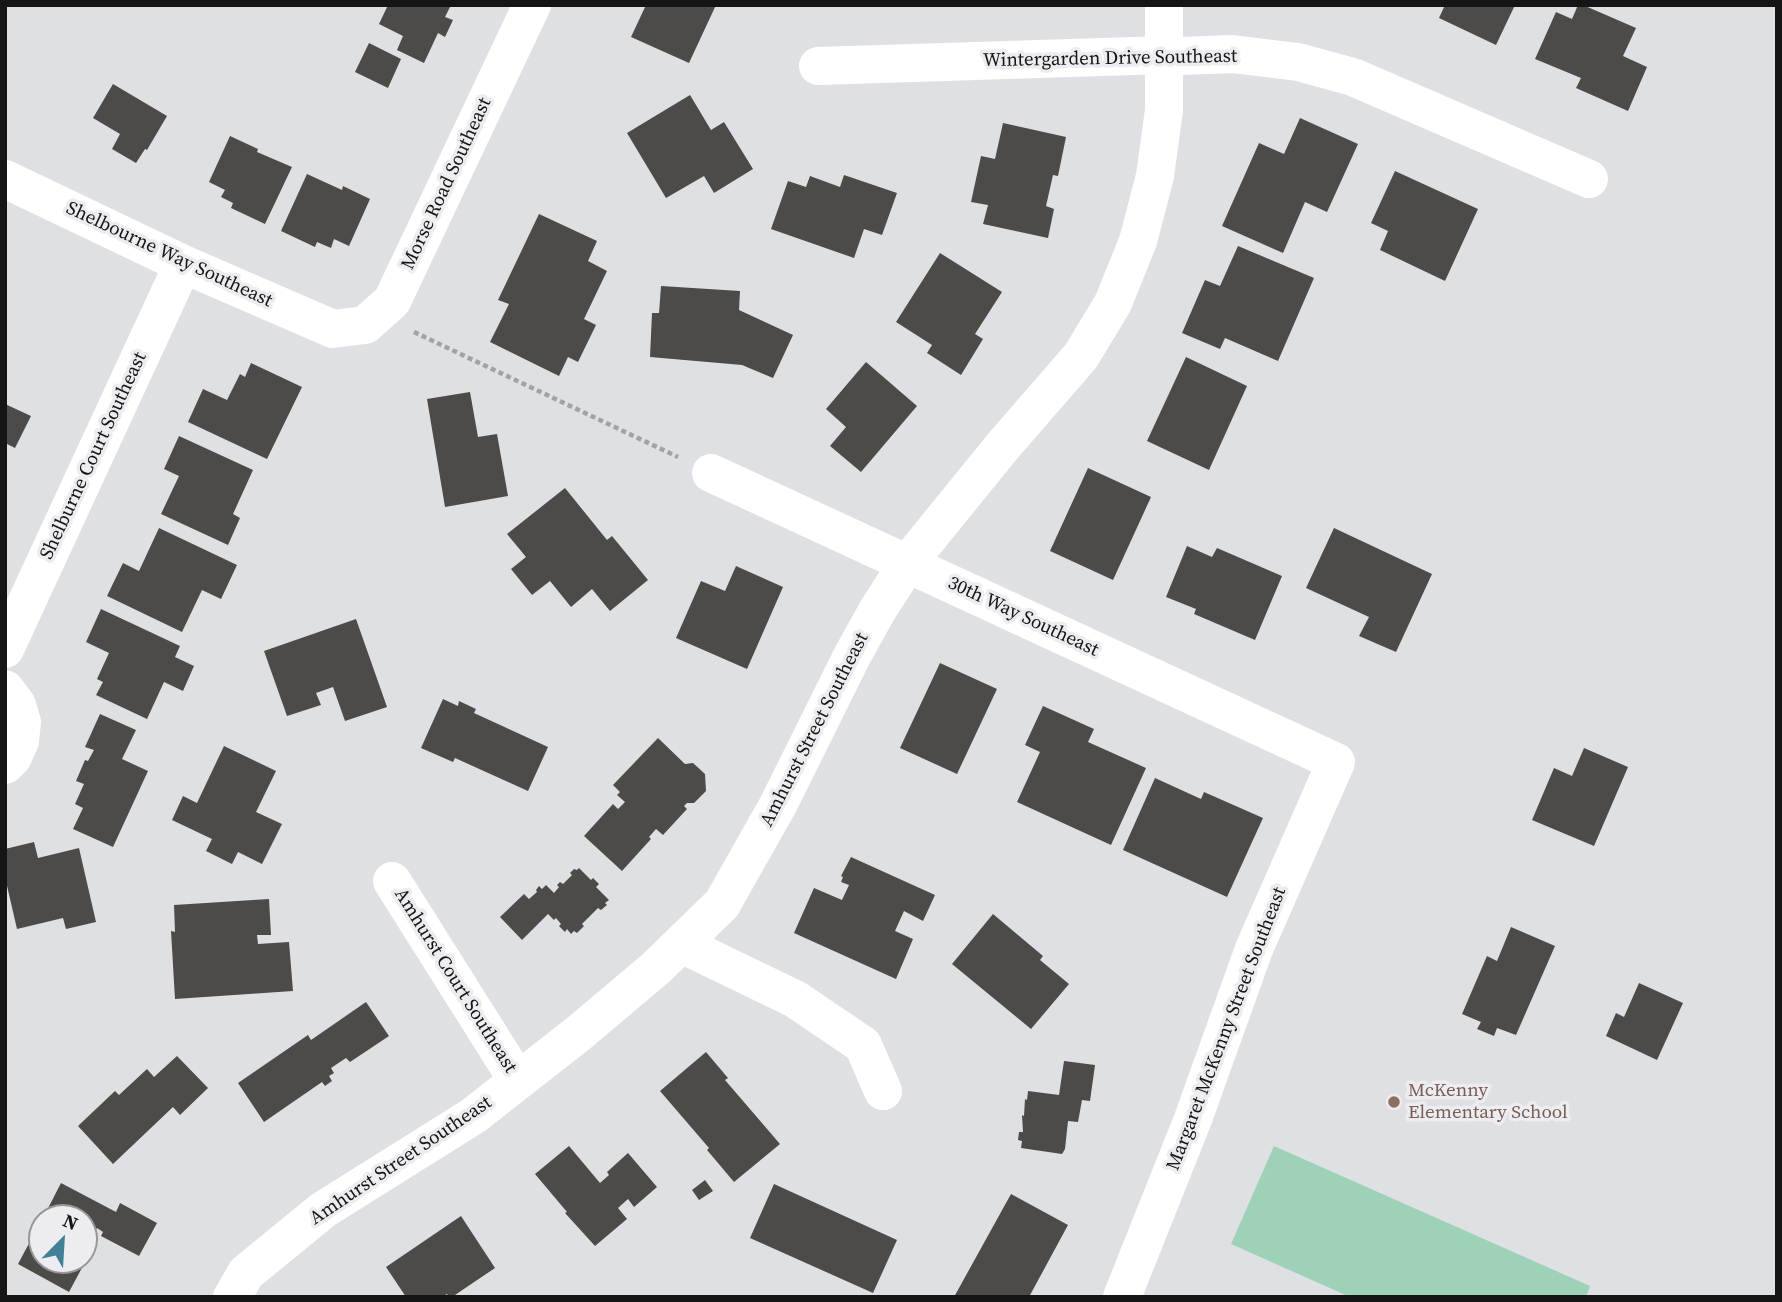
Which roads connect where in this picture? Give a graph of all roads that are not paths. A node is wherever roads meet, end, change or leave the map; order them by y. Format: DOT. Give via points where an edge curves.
graph roads {
  1 [pos="532,5"];
  2 [pos="1164,5"];
  3 [pos="1165,55"];
  4 [pos="818,66"];
  5 [pos="5,179"];
  6 [pos="1589,179"];
  7 [pos="183,264"];
  8 [pos="333,328"];
  9 [pos="711,472"];
  10 [pos="907,564"];
  11 [pos="5,649"];
  12 [pos="5,689"];
  13 [pos="1336,762"];
  14 [pos="5,765"];
  15 [pos="392,881"];
  16 [pos="681,944"];
  17 [pos="518,1081"];
  18 [pos="883,1091"];
  19 [pos="232,1297"];
  20 [pos="1122,1297"];
  1 -- 8 [label="street, Morse Road Southeast" via="392,301 365,325"];
  2 -- 3 [label="street, Amhurst Street Southeast"];
  3 -- 4 [label="street, Wintergarden Drive Southeast"];
  3 -- 6 [label="street, Wintergarden Drive Southeast" via="1232,54 1298,62 1353,78"];
  3 -- 10 [label="street, Amhurst Street Southeast" via="1164,110 1154,176 1138,241 1113,303 1081,356"];
  5 -- 7 [label="street, Shelbourne Way Southeast"];
  7 -- 8 [label="street, Shelbourne Way Southeast"];
  7 -- 11 [label="street, Shelburne Court Southeast"];
  9 -- 10 [label="street, 30th Way Southeast"];
  10 -- 13 [label="street, 30th Way Southeast"];
  10 -- 16 [label="street, Amhurst Street Southeast" via="852,656 722,904"];
  12 -- 14 [label="street" via="22,722 20,741"];
  13 -- 20 [label="street, Margaret McKenny Street Southeast" via="1254,949"];
  15 -- 17 [label="street, Amhurst Court Southeast"];
  16 -- 17 [label="street, Amhurst Street Southeast"];
  16 -- 18 [label="street" via="795,999 863,1045"];
  17 -- 19 [label="street, Amhurst Street Southeast" via="473,1116 323,1210 246,1273"];
}
